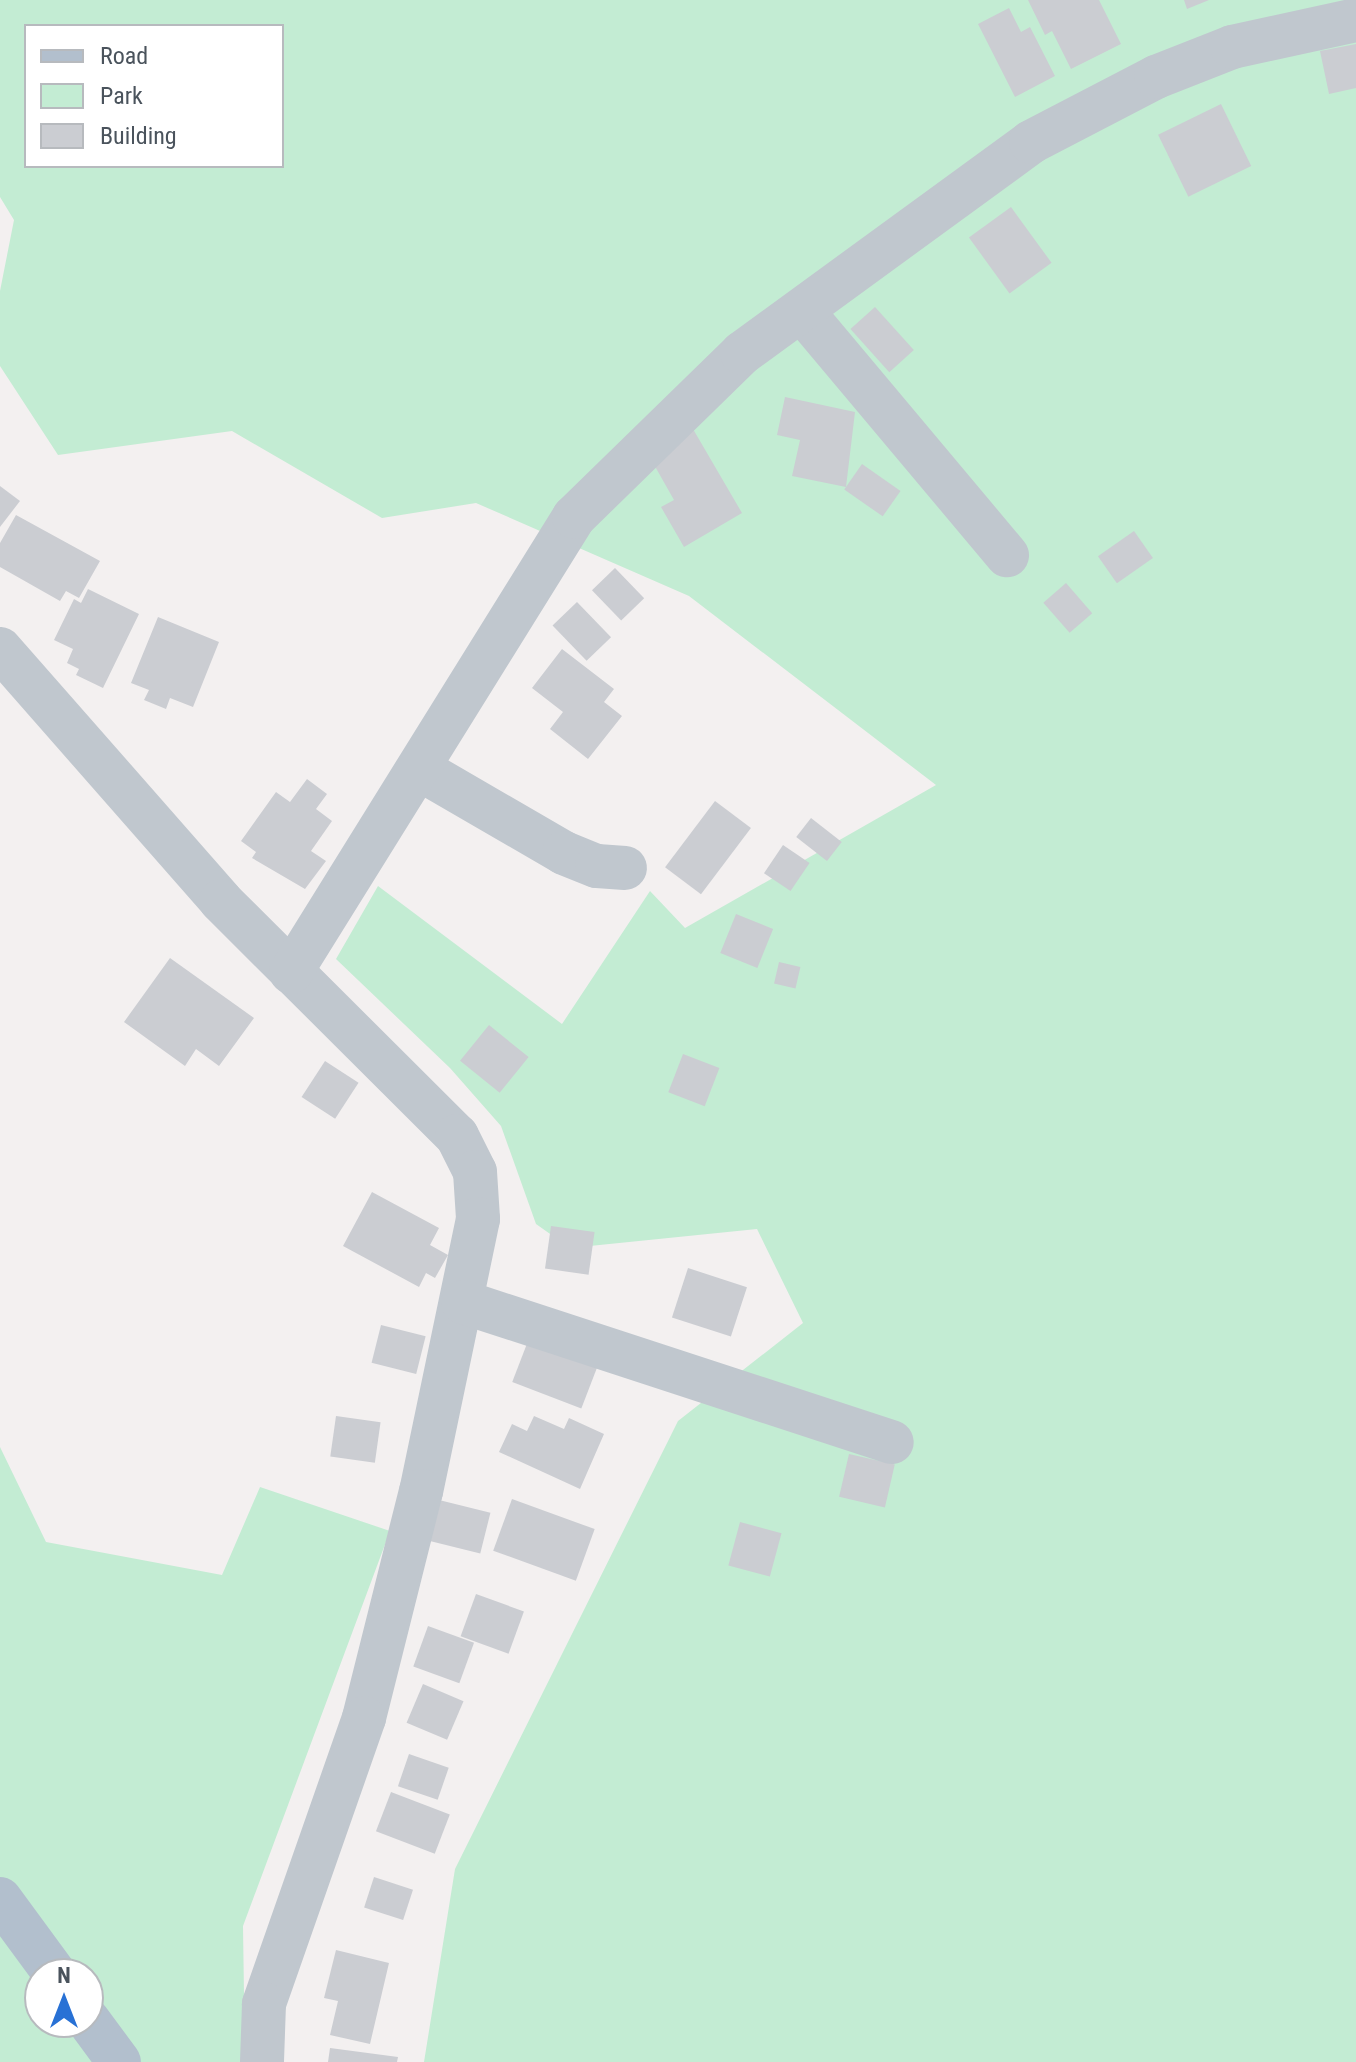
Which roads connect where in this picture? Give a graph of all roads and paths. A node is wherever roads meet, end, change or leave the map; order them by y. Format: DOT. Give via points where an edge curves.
graph roads {
  1 [pos="1356,20"];
  2 [pos="802,311"];
  3 [pos="1007,555"];
  4 [pos="0,649"];
  5 [pos="421,770"];
  6 [pos="625,868"];
  7 [pos="291,972"];
  8 [pos="463,1302"];
  9 [pos="892,1442"];
  10 [pos="0,1899"];
  11 [pos="43,1958"];
  12 [pos="101,2038"];
  13 [pos="119,2062"];
  14 [pos="262,2062"];
  1 -- 2 [label="street" via="1232,47 1156,77 1031,142"];
  2 -- 3 [label="street"];
  2 -- 5 [label="street" via="742,353 574,517"];
  4 -- 7 [label="street" via="221,901"];
  5 -- 6 [label="street" via="564,853 597,866"];
  5 -- 7 [label="street"];
  7 -- 8 [label="street" via="457,1136 475,1172 479,1194"];
  8 -- 9 [label="street"];
  8 -- 14 [label="street" via="364,1718 264,2004"];
  10 -- 11 [label="main road"];
  12 -- 13 [label="main road"];
}
